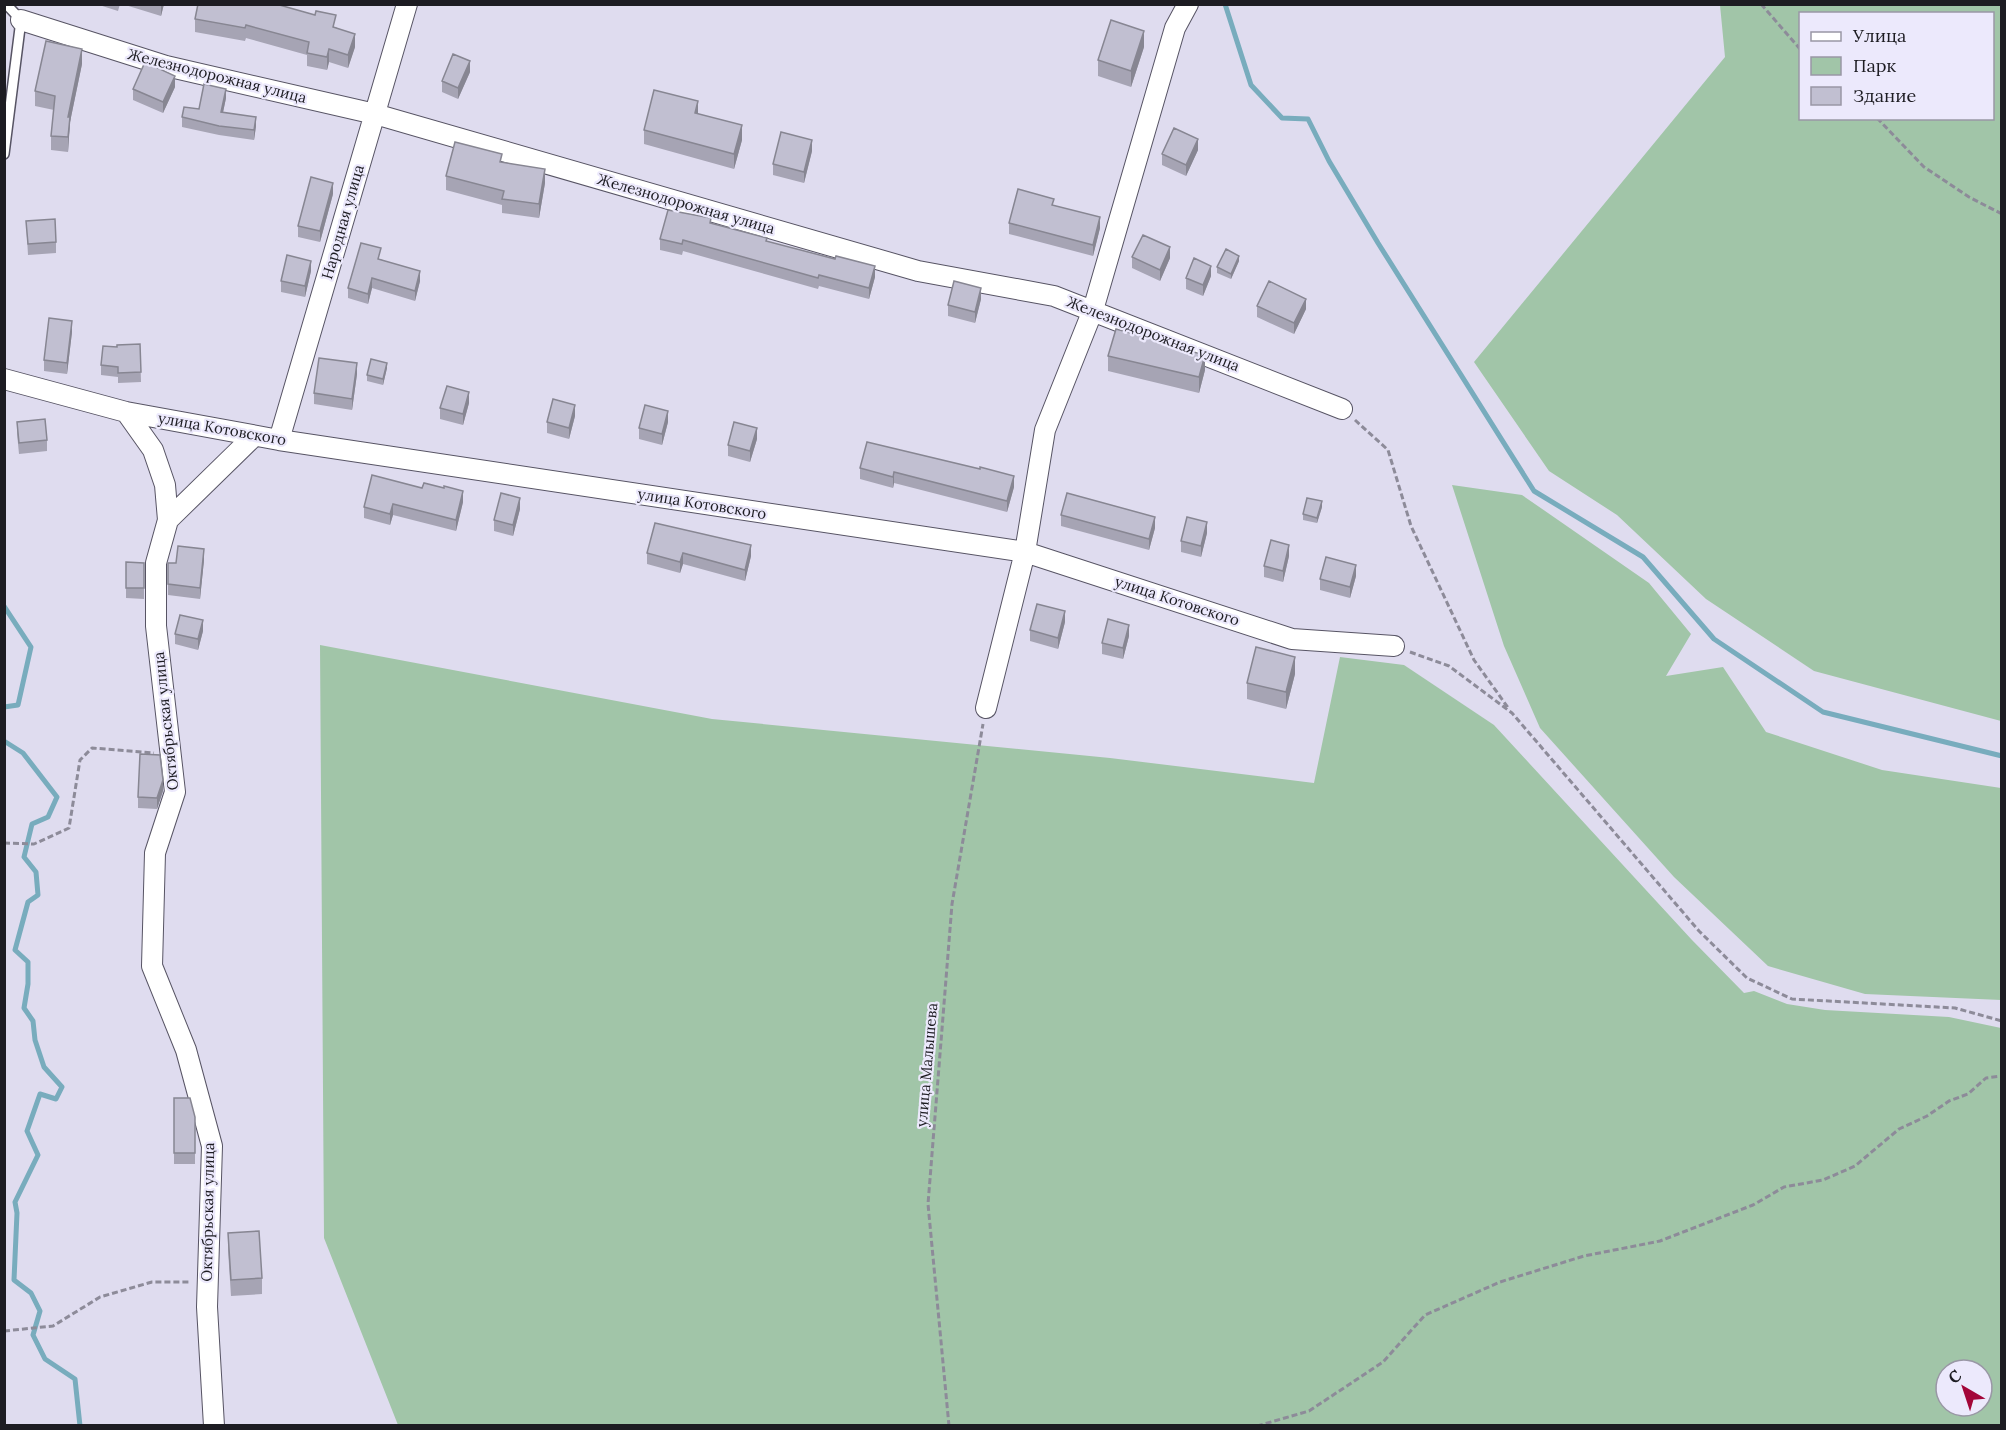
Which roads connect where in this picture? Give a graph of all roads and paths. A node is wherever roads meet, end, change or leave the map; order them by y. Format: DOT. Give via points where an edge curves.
graph roads {
  1 [pos="6,4"];
  2 [pos="407,4"];
  3 [pos="1188,4"];
  4 [pos="1761,4"];
  5 [pos="21,20"];
  6 [pos="1799,48"];
  7 [pos="375,114"];
  8 [pos="1879,120"];
  9 [pos="4,154"];
  10 [pos="2001,214"];
  11 [pos="1093,310"];
  12 [pos="4,379"];
  13 [pos="1342,409"];
  14 [pos="126,412"];
  15 [pos="254,436"];
  16 [pos="279,440"];
  17 [pos="168,520"];
  18 [pos="1025,552"];
  19 [pos="1394,646"];
  20 [pos="986,708"];
  21 [pos="1512,713"];
  22 [pos="170,754"];
  23 [pos="4,843"];
  24 [pos="2001,1021"];
  25 [pos="2001,1076"];
  26 [pos="208,1282"];
  27 [pos="4,1330"];
  28 [pos="214,1425"];
  29 [pos="949,1425"];
  30 [pos="1257,1425"];
  1 -- 5 [label="lane"];
  2 -- 7 [label="street, Народная улица"];
  3 -- 11 [label="street" via="1175,28"];
  4 -- 6 [label="path"];
  5 -- 7 [label="street, Железнодорожная улица" via="166,66"];
  5 -- 9 [label="lane"];
  7 -- 11 [label="street, Железнодорожная улица" via="918,271 1054,296"];
  7 -- 16 [label="street, Народная улица"];
  8 -- 10 [label="path" via="1924,167"];
  11 -- 13 [label="street, Железнодорожная улица"];
  11 -- 18 [label="street" via="1045,430"];
  12 -- 14 [label="street, улица Котовского"];
  13 -- 21 [label="path" via="1388,450 1411,526 1474,660"];
  14 -- 15 [label="street, улица Котовского"];
  14 -- 17 [label="street, Октябрьская улица" via="153,450 165,485"];
  15 -- 16 [label="street, улица Котовского"];
  15 -- 17 [label="street"];
  16 -- 18 [label="street, улица Котовского"];
  17 -- 22 [label="street, Октябрьская улица" via="156,563 156,626"];
  18 -- 19 [label="street, улица Котовского" via="1292,639"];
  18 -- 20 [label="street"];
  19 -- 21 [label="path" via="1449,666"];
  20 -- 29 [label="path, улица Малышева" via="952,904 928,1204"];
  21 -- 24 [label="path" via="1699,932 1747,978 1792,999 1955,1008"];
  22 -- 23 [label="path" via="92,748 80,760 69,828 34,844"];
  22 -- 26 [label="street, Октябрьская улица" via="175,792 156,853 152,966 186,1050 212,1146"];
  25 -- 30 [label="path" via="1986,1078 1968,1094 1899,1129 1855,1166 1823,1180 1784,1187 1753,1205 1660,1241 1584,1256 1500,1282 1425,1315 1383,1362 1309,1411"];
  26 -- 27 [label="path" via="152,1282 100,1297 53,1326"];
  26 -- 28 [label="street, Октябрьская улица"];
}
